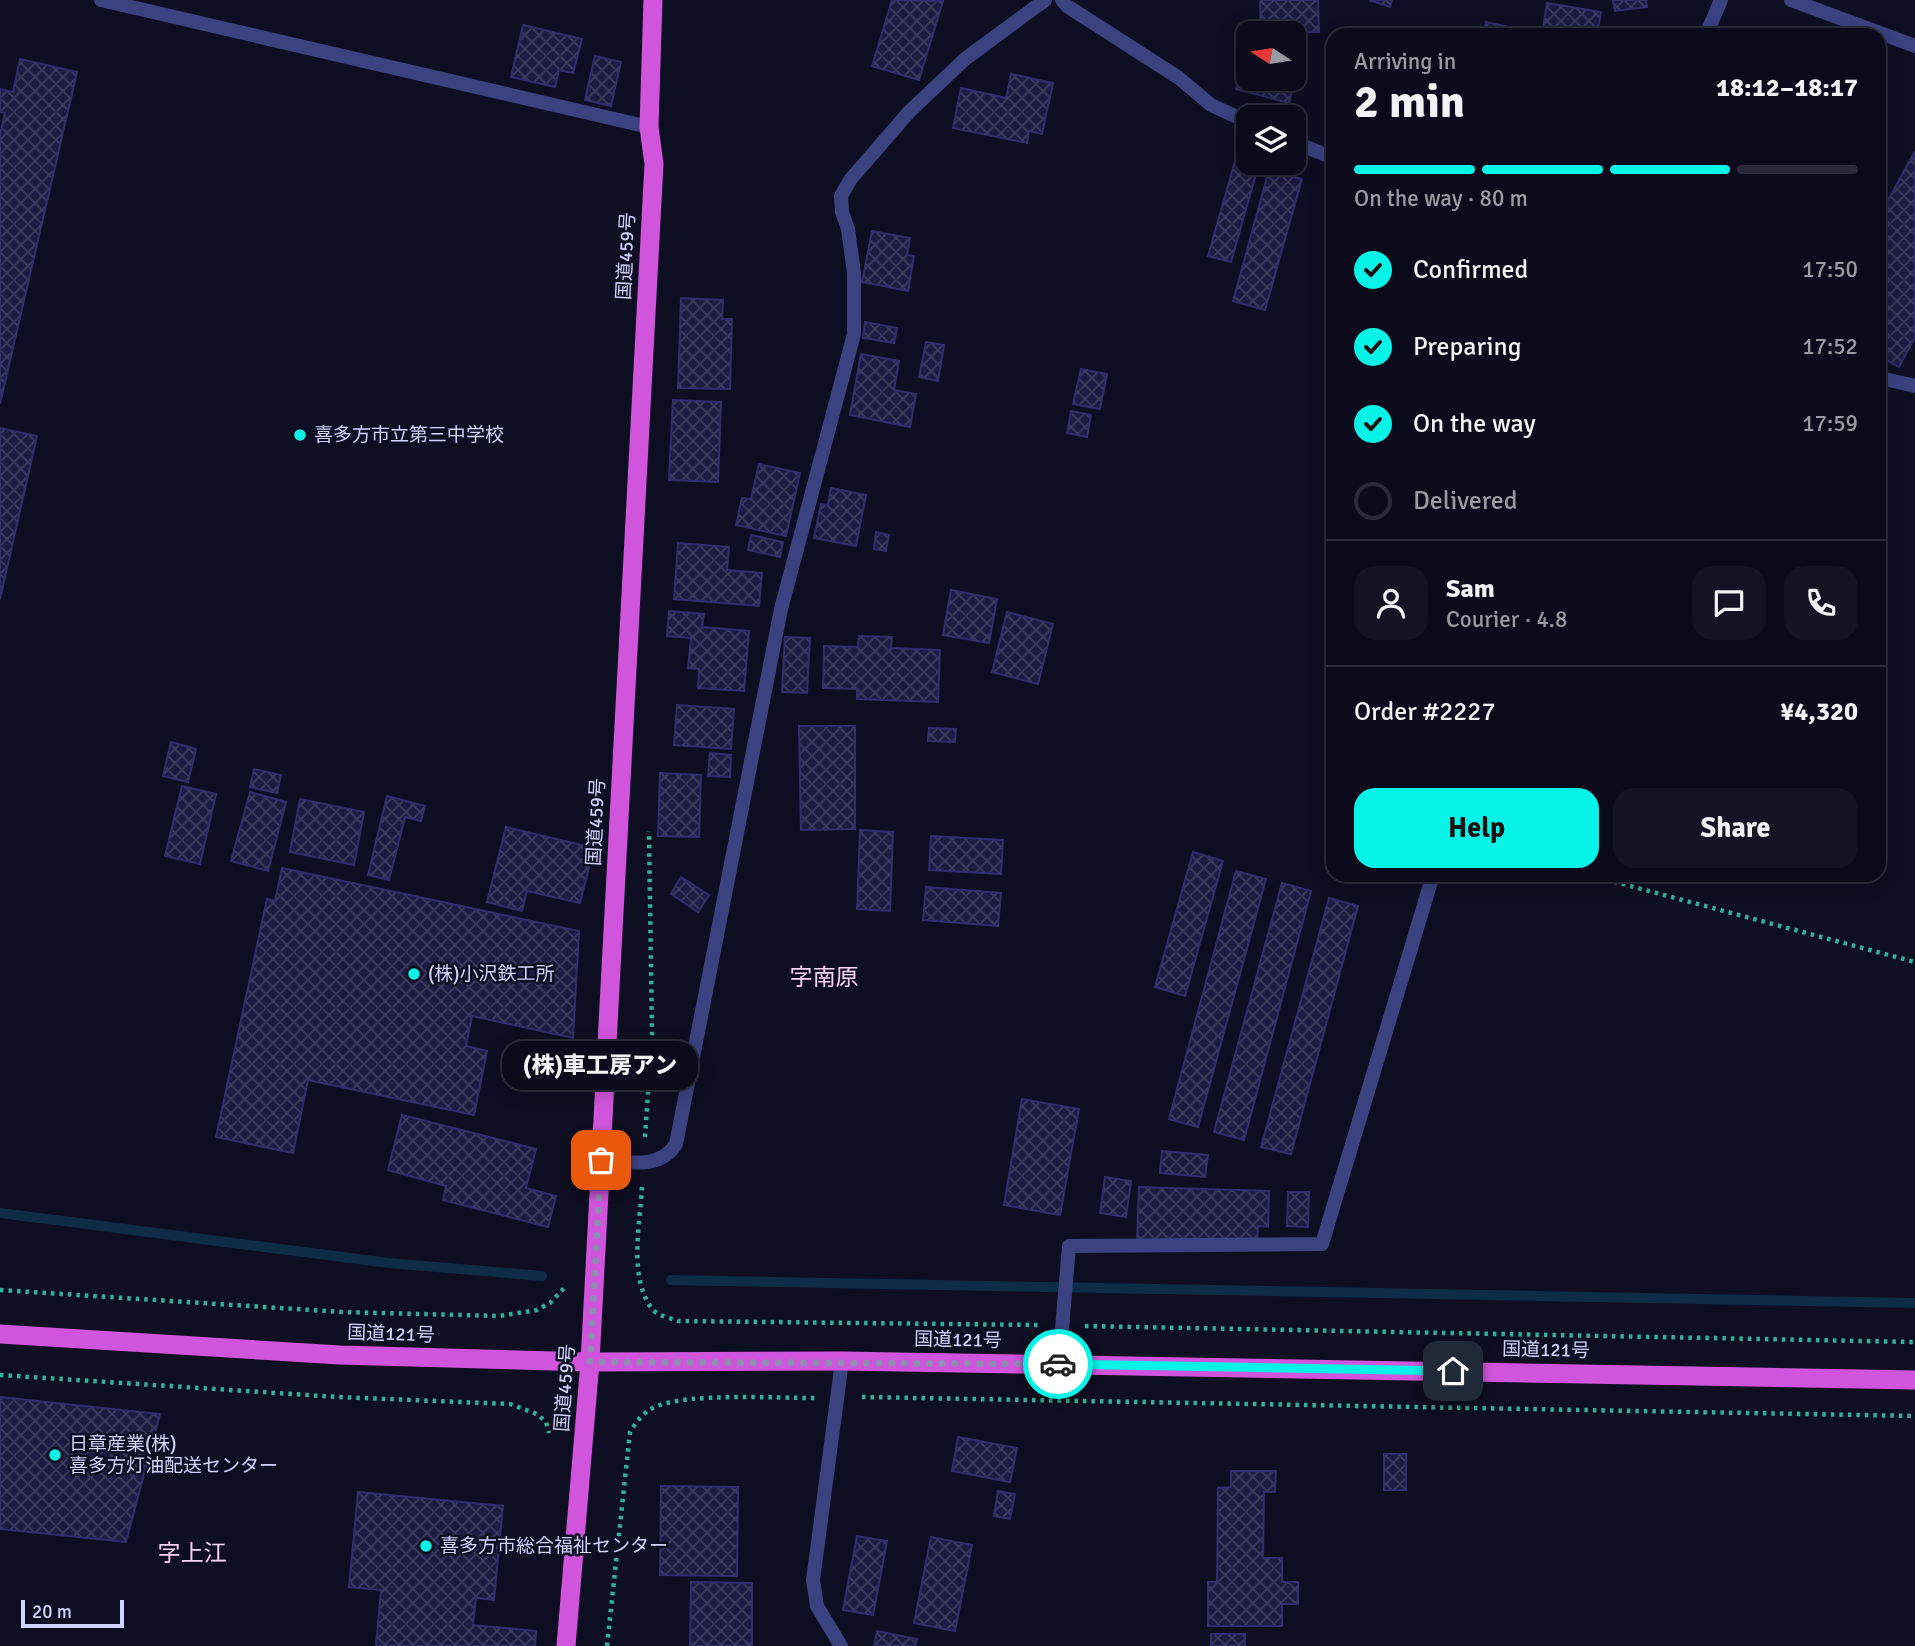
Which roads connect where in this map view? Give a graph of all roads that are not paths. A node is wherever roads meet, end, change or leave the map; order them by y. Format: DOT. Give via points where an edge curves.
graph roads {
  1 [pos="101,0"];
  2 [pos="653,0"];
  3 [pos="1045,0"];
  4 [pos="1062,0"];
  5 [pos="1721,0"];
  6 [pos="1791,0"];
  7 [pos="1709,28"];
  8 [pos="1866,28"];
  9 [pos="1886,35"];
  10 [pos="1915,46"];
  11 [pos="1236,116"];
  12 [pos="649,127"];
  13 [pos="1306,147"];
  14 [pos="1326,155"];
  15 [pos="1886,379"];
  16 [pos="1915,386"];
  17 [pos="1431,882"];
  18 [pos="601,1160"];
  19 [pos="0,1334"];
  20 [pos="842,1361"];
  21 [pos="590,1362"];
  22 [pos="1059,1364"];
  23 [pos="1915,1380"];
  24 [pos="566,1646"];
  25 [pos="841,1646"];
  1 -- 12 [label="street"];
  2 -- 12 [label="highway, 国道459号"];
  3 -- 18 [label="street" via="965,59 909,112 850,180 841,197 854,273 854,334 781,609 676,1144 668,1156 644,1163"];
  4 -- 11 [label="street" via="1179,78 1211,105"];
  5 -- 7 [label="street"];
  6 -- 8 [label="street"];
  9 -- 10 [label="street"];
  12 -- 18 [label="highway, 国道459号" via="654,163"];
  13 -- 14 [label="street"];
  15 -- 16 [label="street"];
  17 -- 22 [label="street" via="1322,1244 1069,1246"];
  18 -- 21 [label="highway, 国道459号"];
  19 -- 21 [label="highway, 国道121号" via="340,1355"];
  20 -- 21 [label="highway, 国道121号"];
  20 -- 22 [label="highway, 国道121号"];
  20 -- 25 [label="street" via="813,1580 817,1606"];
  21 -- 24 [label="highway, 国道459号"];
  22 -- 23 [label="highway, 国道121号"];
}
